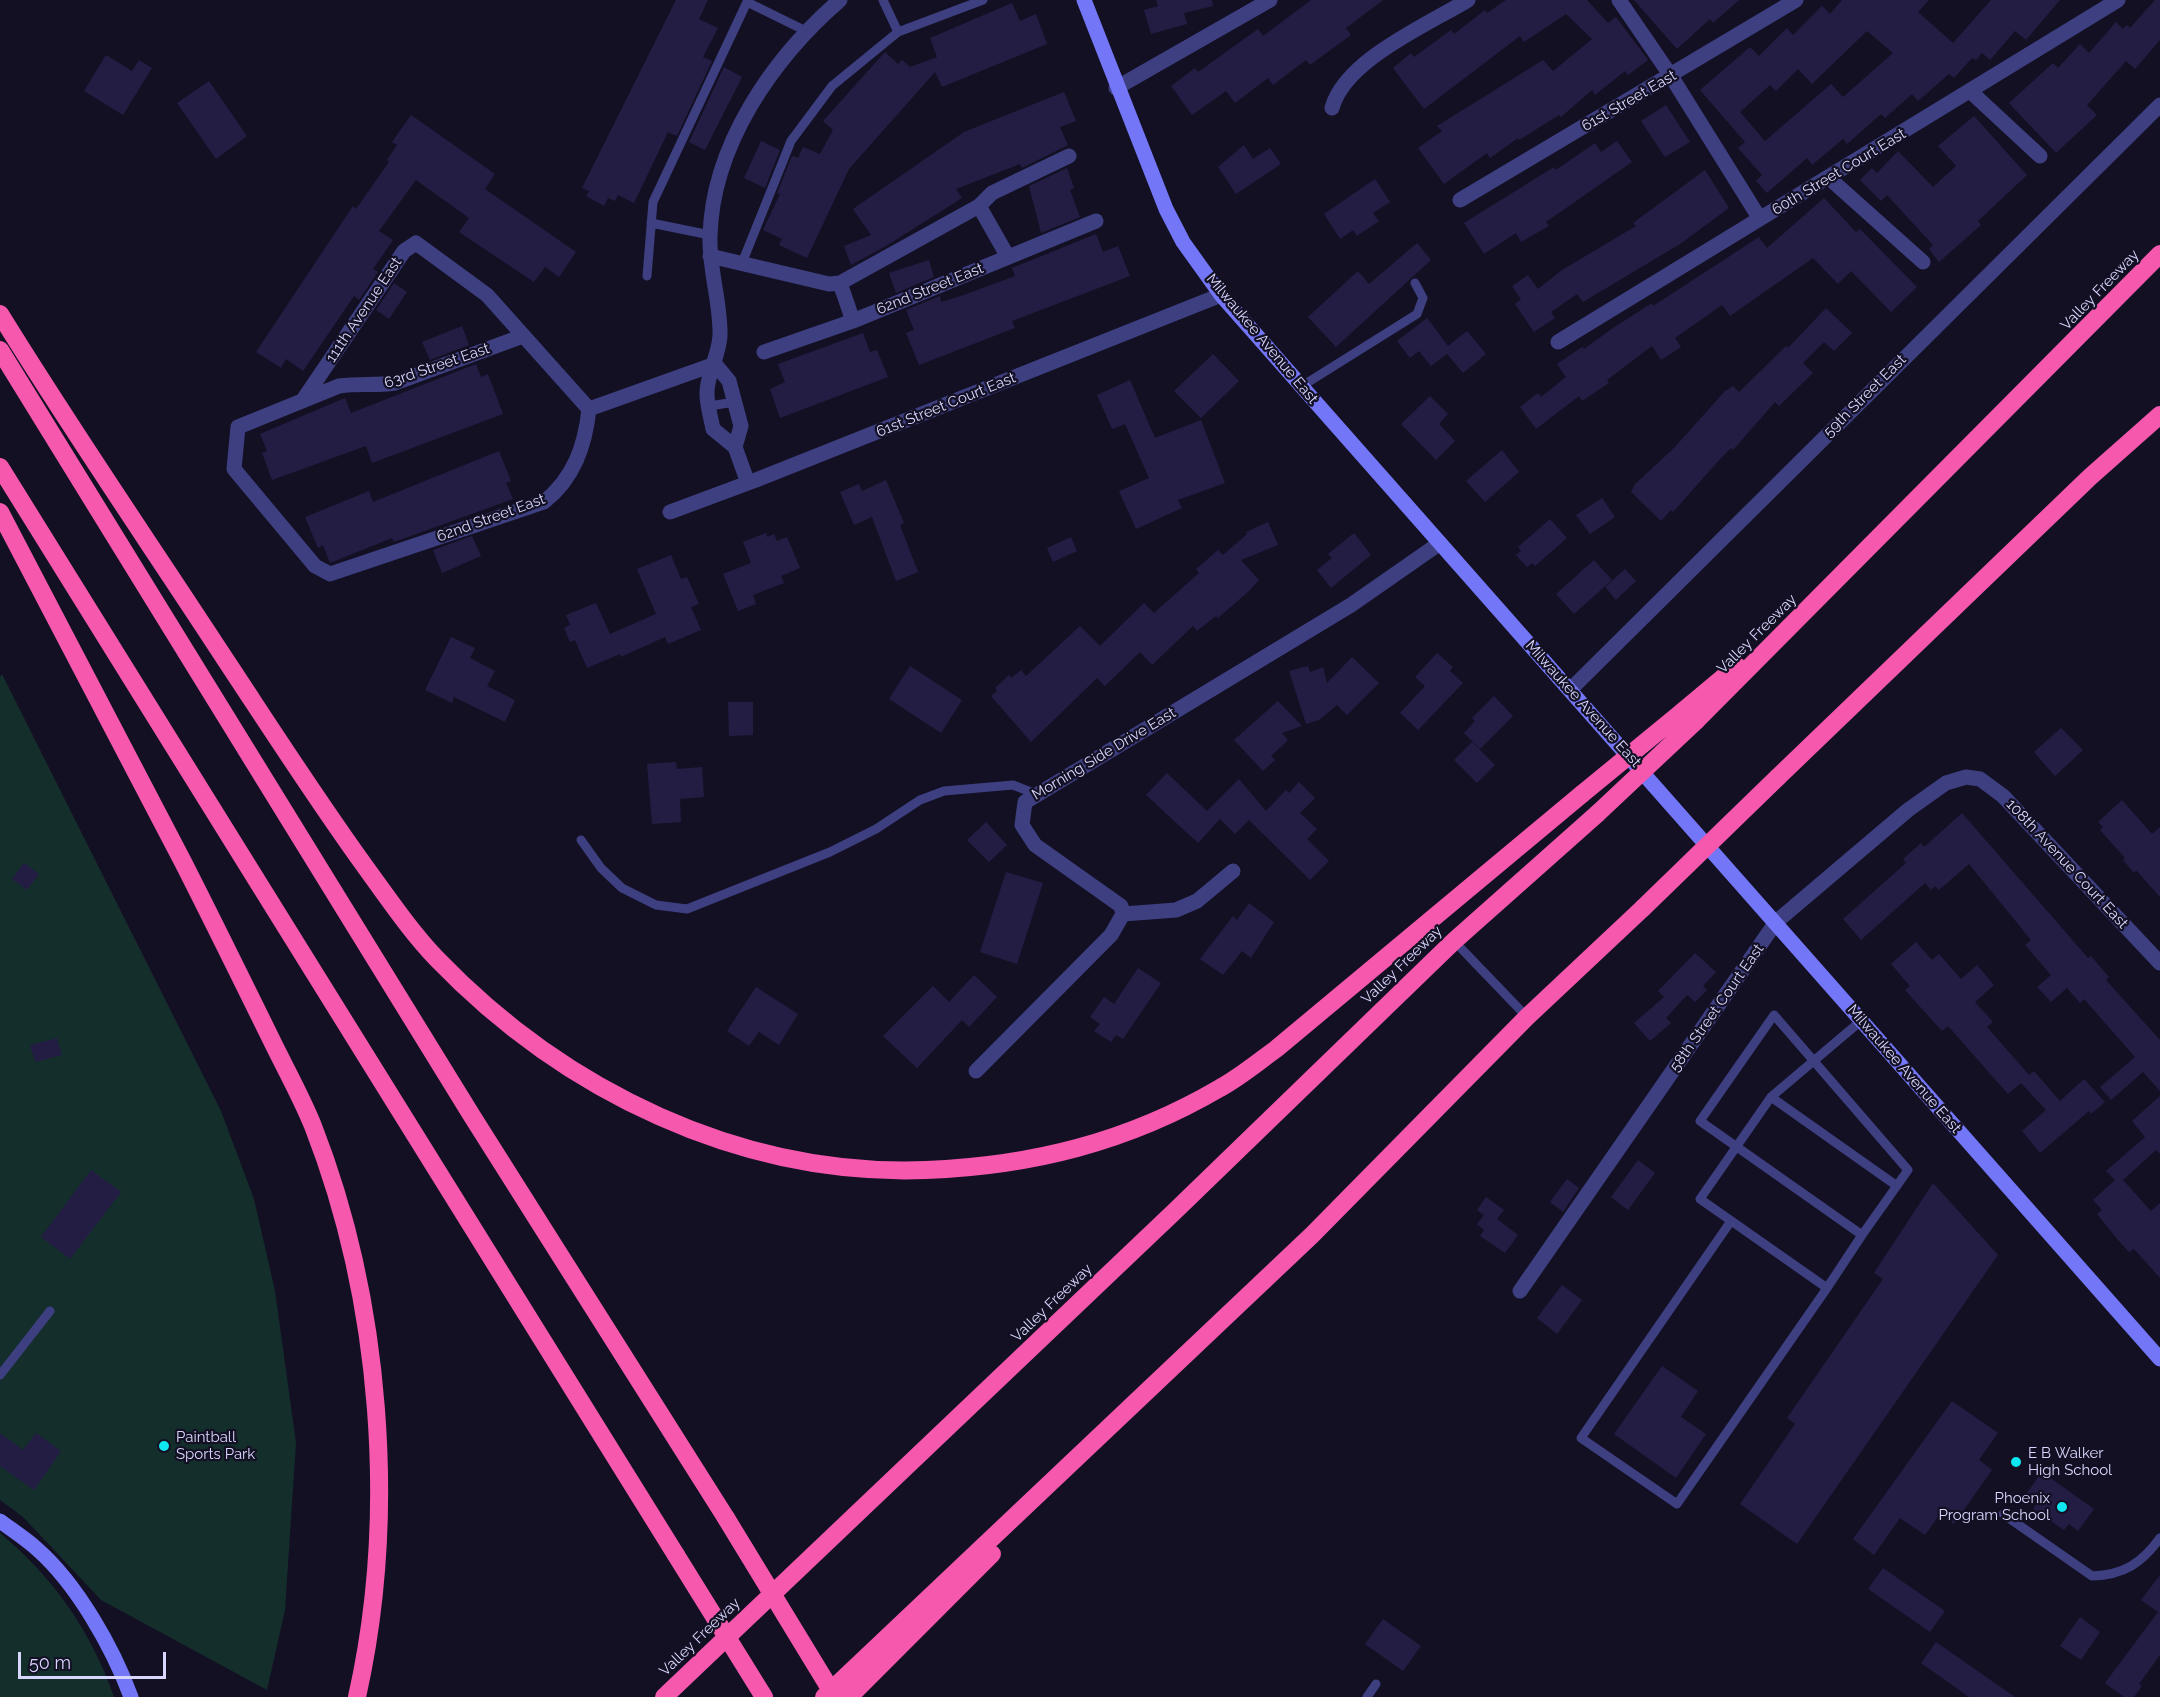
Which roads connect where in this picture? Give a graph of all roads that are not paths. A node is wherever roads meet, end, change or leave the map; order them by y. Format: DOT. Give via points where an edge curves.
graph roads {
  1 [pos="840,0"];
  2 [pos="883,0"];
  3 [pos="983,0"];
  4 [pos="1084,0"];
  5 [pos="1270,0"];
  6 [pos="1468,0"];
  7 [pos="1618,0"];
  8 [pos="1796,0"];
  9 [pos="2118,0"];
  10 [pos="806,31"];
  11 [pos="898,32"];
  12 [pos="1671,76"];
  13 [pos="1116,88"];
  14 [pos="1971,92"];
  15 [pos="2160,105"];
  16 [pos="1332,108"];
  17 [pos="1069,156"];
  18 [pos="2040,156"];
  19 [pos="1829,178"];
  20 [pos="1460,200"];
  21 [pos="979,206"];
  22 [pos="1760,219"];
  23 [pos="1096,221"];
  24 [pos="651,223"];
  25 [pos="710,235"];
  26 [pos="2160,254"];
  27 [pos="710,256"];
  28 [pos="1008,257"];
  29 [pos="1923,262"];
  30 [pos="742,263"];
  31 [pos="647,276"];
  32 [pos="840,283"];
  33 [pos="1415,283"];
  34 [pos="1221,295"];
  35 [pos="0,314"];
  36 [pos="853,321"];
  37 [pos="523,336"];
  38 [pos="1558,342"];
  39 [pos="0,350"];
  40 [pos="764,352"];
  41 [pos="715,364"];
  42 [pos="1302,386"];
  43 [pos="303,401"];
  44 [pos="735,402"];
  45 [pos="709,406"];
  46 [pos="589,409"];
  47 [pos="2160,415"];
  48 [pos="735,447"];
  49 [pos="0,467"];
  50 [pos="748,483"];
  51 [pos="268,511"];
  52 [pos="0,512"];
  53 [pos="670,512"];
  54 [pos="1440,543"];
  55 [pos="1571,689"];
  56 [pos="1689,717"];
  57 [pos="1966,777"];
  58 [pos="1036,794"];
  59 [pos="581,840"];
  60 [pos="1233,871"];
  61 [pos="1123,914"];
  62 [pos="1776,922"];
  63 [pos="1454,940"];
  64 [pos="2160,963"];
  65 [pos="1527,1017"];
  66 [pos="1862,1020"];
  67 [pos="1814,1061"];
  68 [pos="976,1071"];
  69 [pos="1771,1097"];
  70 [pos="1736,1147"];
  71 [pos="1897,1186"];
  72 [pos="1731,1221"];
  73 [pos="1312,1235"];
  74 [pos="1862,1235"];
  75 [pos="1827,1288"];
  76 [pos="1520,1291"];
  77 [pos="50,1311"];
  78 [pos="2160,1359"];
  79 [pos="0,1375"];
  80 [pos="2004,1514"];
  81 [pos="0,1521"];
  82 [pos="2160,1538"];
  83 [pos="1376,1684"];
  84 [pos="131,1697"];
  85 [pos="357,1697"];
  86 [pos="664,1697"];
  87 [pos="764,1697"];
  88 [pos="824,1697"];
  89 [pos="835,1697"];
  90 [pos="849,1697"];
  91 [pos="1367,1697"];
  1 -- 10 [label="street"];
  2 -- 11 [label="lane"];
  3 -- 11 [label="lane"];
  4 -- 13 [label="street, Milwaukee Avenue East"];
  5 -- 13 [label="street"];
  6 -- 16 [label="street" via="1372,57 1344,83"];
  7 -- 12 [label="street"];
  8 -- 12 [label="street, 61st Street East"];
  9 -- 14 [label="street, 60th Street Court East"];
  10 -- 24 [label="lane" via="747,2 653,202"];
  10 -- 25 [label="street" via="754,101 734,141 720,177"];
  11 -- 30 [label="lane" via="832,86 791,141"];
  12 -- 20 [label="street, 61st Street East"];
  12 -- 22 [label="street"];
  13 -- 34 [label="street, Milwaukee Avenue East" via="1183,242"];
  14 -- 18 [label="street"];
  14 -- 19 [label="street, 60th Street Court East"];
  15 -- 55 [label="street, 59th Street East"];
  17 -- 21 [label="street" via="992,193"];
  19 -- 22 [label="street, 60th Street Court East"];
  19 -- 29 [label="street"];
  21 -- 28 [label="street"];
  21 -- 32 [label="street"];
  22 -- 38 [label="street, 60th Street Court East"];
  23 -- 28 [label="street, 62nd Street East"];
  24 -- 25 [label="lane"];
  24 -- 31 [label="lane"];
  25 -- 27 [label="street"];
  26 -- 56 [label="highway, Valley Freeway" via="1827,589"];
  27 -- 30 [label="street"];
  27 -- 41 [label="street" via="720,335"];
  28 -- 36 [label="street, 62nd Street East"];
  30 -- 32 [label="street" via="829,284"];
  32 -- 36 [label="street"];
  33 -- 42 [label="lane" via="1423,298 1417,314"];
  34 -- 42 [label="street, Milwaukee Avenue East"];
  34 -- 50 [label="street, 61st Street Court East"];
  35 -- 56 [label="highway, bridge" via="279,744 347,842 436,957 523,1037 588,1082 672,1123 742,1147 841,1167 894,1171 1004,1163 1121,1136 1175,1113 1224,1086 1276,1049 1582,794"];
  36 -- 40 [label="street, 62nd Street East"];
  37 -- 43 [label="street, 63rd Street East" via="395,383 339,386"];
  37 -- 43 [label="street, 111th Avenue East" via="487,295 416,243 404,250"];
  37 -- 46 [label="street, 111th Avenue East"];
  39 -- 89 [label="highway, bridge"];
  41 -- 44 [label="street" via="729,381"];
  41 -- 45 [label="street" via="706,392"];
  41 -- 46 [label="street"];
  42 -- 54 [label="street, Milwaukee Avenue East"];
  43 -- 51 [label="street, 63rd Street East" via="238,427 234,469"];
  44 -- 45 [label="lane"];
  44 -- 48 [label="street" via="741,426"];
  45 -- 48 [label="street" via="713,429"];
  46 -- 51 [label="street, 62nd Street East" via="586,434 572,471 561,489 544,502 330,574 315,566"];
  47 -- 65 [label="highway, bridge" via="2081,485"];
  48 -- 50 [label="street"];
  49 -- 87 [label="highway, bridge"];
  50 -- 53 [label="street, 61st Street Court East"];
  52 -- 85 [label="highway" via="221,936 312,1123 328,1169 359,1287 369,1342 374,1406 376,1555 364,1668"];
  54 -- 55 [label="street, Milwaukee Avenue East"];
  54 -- 58 [label="street, Morning Side Drive East" via="1351,605"];
  55 -- 62 [label="street, Milwaukee Avenue East"];
  56 -- 63 [label="highway, Valley Freeway, bridge" via="1597,814"];
  57 -- 62 [label="street, 58th Street Court East" via="1946,783 1908,810"];
  57 -- 64 [label="street, 108th Avenue Court East" via="1980,779 2003,796"];
  58 -- 59 [label="lane" via="1014,785 944,790 830,852 687,909 656,905 622,888"];
  58 -- 61 [label="street, Morning Side Drive East" via="1024,802 1022,814 1022,825 1035,845 1114,900"];
  60 -- 61 [label="street" via="1197,901 1176,910"];
  61 -- 68 [label="street" via="1111,935"];
  62 -- 66 [label="street, Milwaukee Avenue East"];
  62 -- 76 [label="street, 58th Street Court East"];
  63 -- 65 [label="lane"];
  63 -- 86 [label="highway, Valley Freeway"];
  65 -- 73 [label="highway"];
  66 -- 67 [label="lane"];
  66 -- 78 [label="street, Milwaukee Avenue East"];
  67 -- 69 [label="lane"];
  67 -- 70 [label="lane" via="1774,1014 1700,1121"];
  67 -- 71 [label="lane" via="1908,1170"];
  69 -- 70 [label="lane"];
  69 -- 71 [label="lane"];
  70 -- 72 [label="lane" via="1700,1198"];
  70 -- 74 [label="lane"];
  71 -- 74 [label="lane"];
  72 -- 75 [label="lane"];
  72 -- 75 [label="lane" via="1581,1438 1677,1504"];
  73 -- 88 [label="highway"];
  73 -- 90 [label="highway" via="1101,1440"];
  74 -- 75 [label="lane"];
  77 -- 79 [label="lane"];
  80 -- 82 [label="lane" via="2092,1576 2136,1565"];
  81 -- 84 [label="street" via="38,1549 93,1618"];
  83 -- 91 [label="lane"];
}
